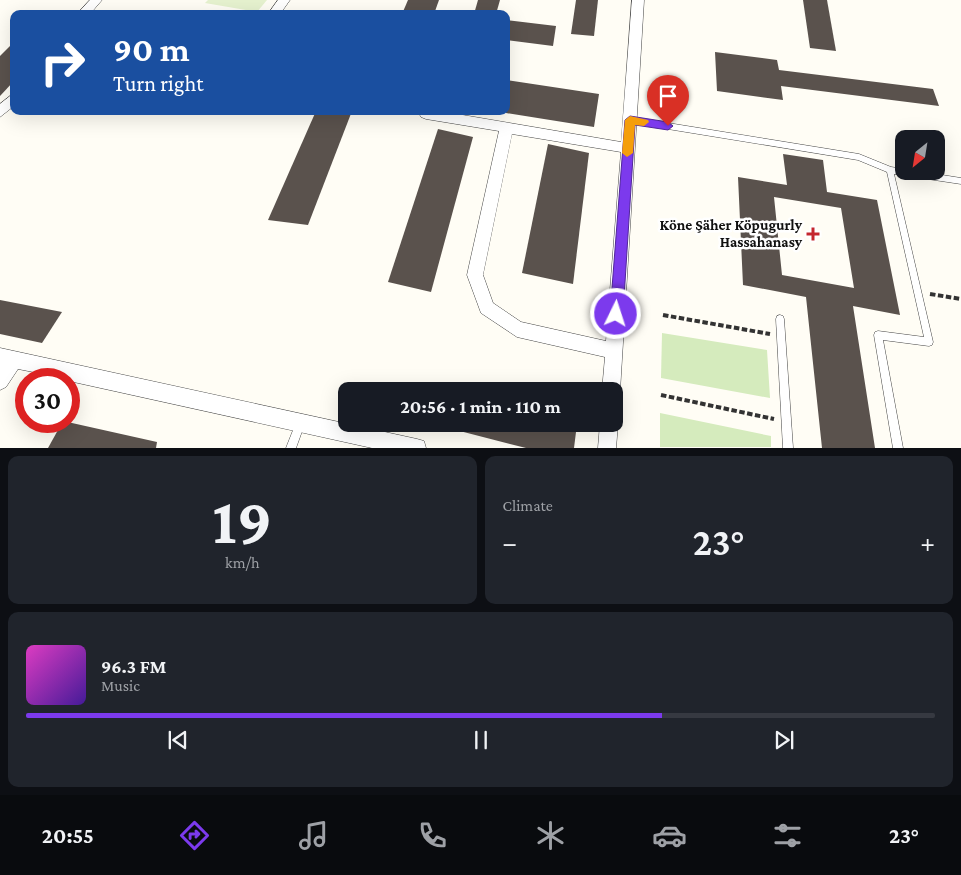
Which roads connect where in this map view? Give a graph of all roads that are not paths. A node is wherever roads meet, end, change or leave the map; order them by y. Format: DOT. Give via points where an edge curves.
graph roads {
  1 [pos="96,0"];
  2 [pos="638,0"];
  3 [pos="87,10"];
  4 [pos="10,102"];
  5 [pos="0,112"];
  6 [pos="432,115"];
  7 [pos="630,120"];
  8 [pos="506,128"];
  9 [pos="628,148"];
  10 [pos="890,170"];
  11 [pos="961,181"];
  12 [pos="780,319"];
  13 [pos="614,351"];
  14 [pos="7,359"];
  15 [pos="0,381"];
  16 [pos="612,382"];
  17 [pos="301,421"];
  18 [pos="608,432"];
  19 [pos="291,448"];
  20 [pos="417,448"];
  21 [pos="607,448"];
  22 [pos="788,448"];
  23 [pos="898,448"];
  1 -- 3 [label="street"];
  2 -- 7 [label="street"];
  4 -- 5 [label="street"];
  6 -- 8 [label="street"];
  7 -- 9 [label="street"];
  7 -- 10 [label="lane" via="859,157"];
  8 -- 9 [label="street"];
  8 -- 13 [label="street" via="475,275 487,308 517,329"];
  9 -- 13 [label="street"];
  10 -- 11 [label="lane"];
  10 -- 23 [label="lane" via="929,342 878,335"];
  12 -- 22 [label="lane"];
  13 -- 16 [label="street"];
  14 -- 15 [label="street"];
  14 -- 17 [label="street"];
  17 -- 19 [label="lane"];
  17 -- 20 [label="street"];
  18 -- 21 [label="street"];
}
